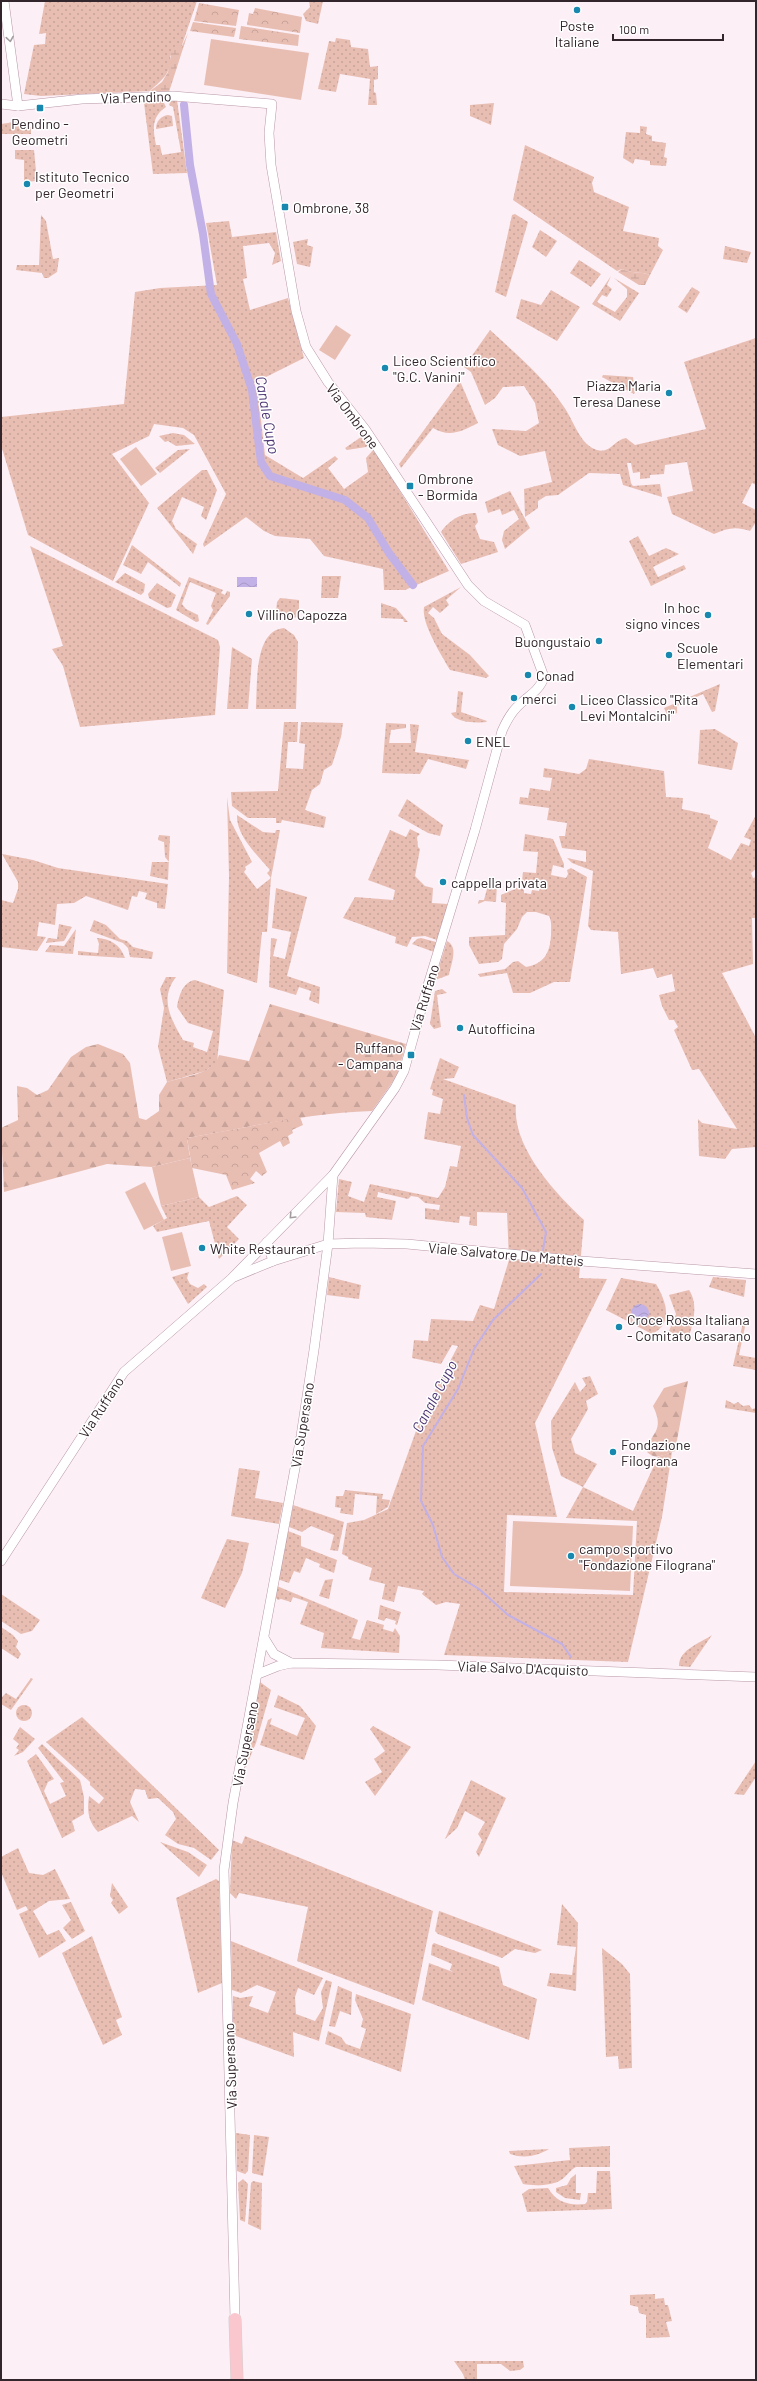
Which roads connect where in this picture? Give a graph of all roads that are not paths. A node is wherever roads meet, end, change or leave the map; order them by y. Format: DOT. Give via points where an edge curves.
graph roads {
  1 [pos="4,1"];
  2 [pos="1,104"];
  3 [pos="272,104"];
  4 [pos="18,106"];
  5 [pos="544,677"];
  6 [pos="332,1175"];
  7 [pos="266,1242"];
  8 [pos="328,1244"];
  9 [pos="273,1261"];
  10 [pos="260,1267"];
  11 [pos="756,1274"];
  12 [pos="231,1279"];
  13 [pos="1,1561"];
  14 [pos="264,1638"];
  15 [pos="291,1663"];
  16 [pos="258,1674"];
  17 [pos="756,1677"];
  18 [pos="235,2319"];
  19 [pos="237,2380"];
  1 -- 4 [label="street, one-way"];
  2 -- 4 [label="street, Via Pendino"];
  3 -- 4 [label="street, Via Pendino" via="173,96"];
  3 -- 5 [label="street, Via Ombrone" via="269,133 271,165 296,311 306,347 328,382 365,429 462,577 484,601 525,625"];
  5 -- 6 [label="street, Via Ruffano" via="539,687 506,720 502,731 404,1071 395,1088"];
  6 -- 7 [label="street, Via Ruffano, one-way"];
  6 -- 8 [label="street, Via Supersano"];
  7 -- 9 [label="street"];
  7 -- 12 [label="street, Via Ruffano"];
  8 -- 9 [label="street, Viale Salvatore De Matteis"];
  8 -- 11 [label="street, Viale Salvatore De Matteis" via="407,1244 581,1261"];
  8 -- 14 [label="street, Via Supersano" via="300,1436"];
  9 -- 10 [label="street, Viale Salvatore De Matteis"];
  10 -- 12 [label="street, Via Ruffano"];
  12 -- 13 [label="street, Via Ruffano" via="124,1372"];
  14 -- 15 [label="street, Viale Salvo D'Acquisto" via="274,1654"];
  14 -- 16 [label="street, Via Supersano"];
  15 -- 16 [label="street, Viale Salvo D'Acquisto"];
  15 -- 17 [label="street, Viale Salvo D'Acquisto" via="438,1665"];
  16 -- 18 [label="street, Via Supersano" via="224,1870"];
  18 -- 19 [label="main road"];
}
